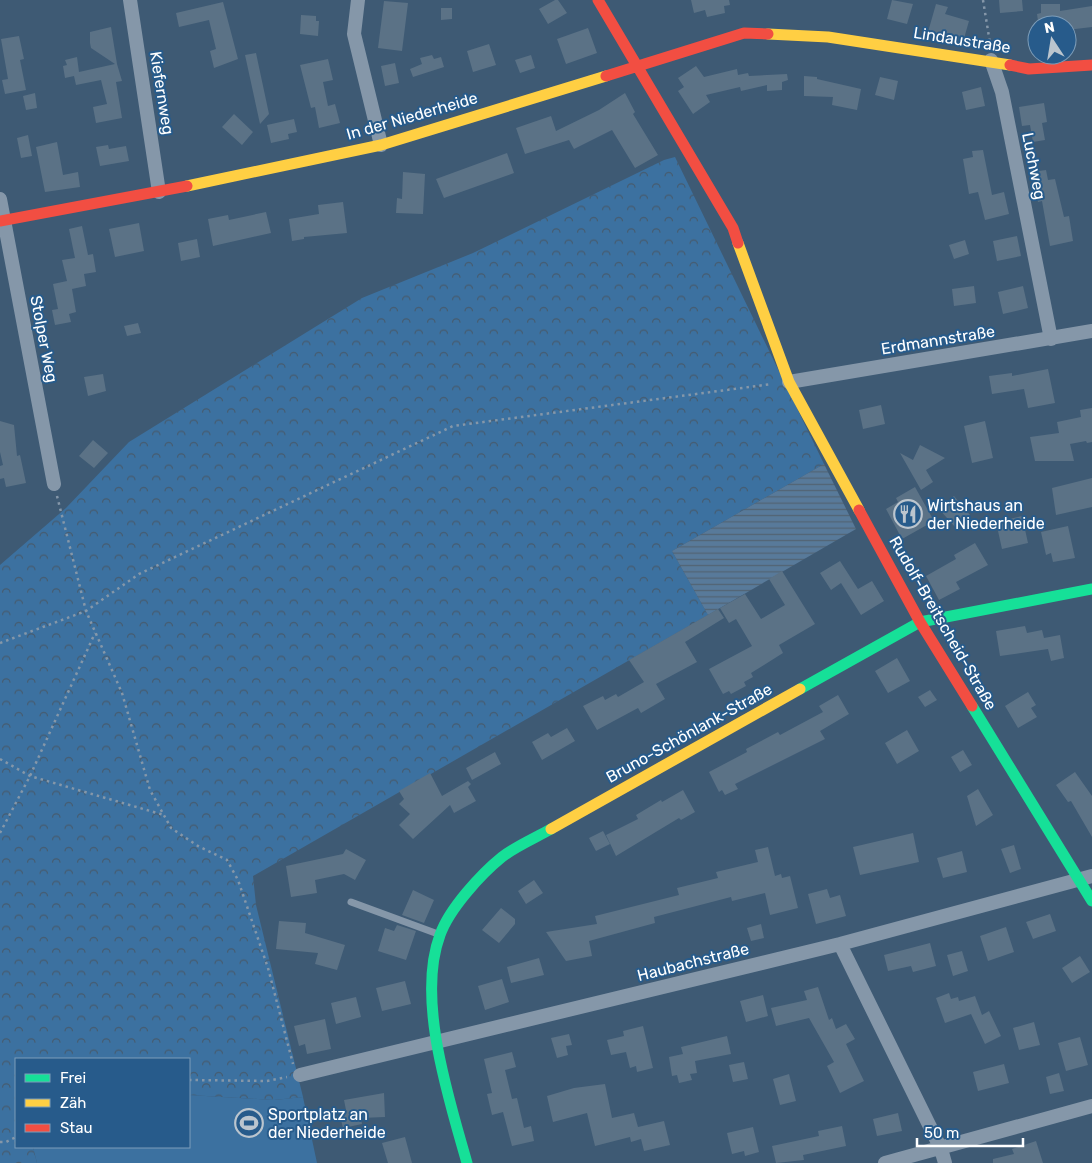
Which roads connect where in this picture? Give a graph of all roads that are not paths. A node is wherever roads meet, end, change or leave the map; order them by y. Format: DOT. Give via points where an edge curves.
graph roads {
  1 [pos="130,0"];
  2 [pos="358,0"];
  3 [pos="598,0"];
  4 [pos="828,37"];
  5 [pos="991,60"];
  6 [pos="1092,65"];
  7 [pos="638,67"];
  8 [pos="381,145"];
  9 [pos="159,192"];
  10 [pos="0,199"];
  11 [pos="2,221"];
  12 [pos="1092,332"];
  13 [pos="1051,339"];
  14 [pos="789,382"];
  15 [pos="54,484"];
  16 [pos="1092,588"];
  17 [pos="920,622"];
  18 [pos="1085,877"];
  19 [pos="1092,901"];
  20 [pos="351,902"];
  21 [pos="440,934"];
  22 [pos="840,944"];
  23 [pos="436,1042"];
  24 [pos="300,1075"];
  25 [pos="1092,1106"];
  26 [pos="941,1149"];
  27 [pos="467,1163"];
  28 [pos="885,1163"];
  29 [pos="945,1163"];
  1 -- 9 [label="street, Kiefernweg"];
  2 -- 8 [label="street" via="354,34"];
  3 -- 7 [label="street, Rudolf-Breitscheid-Straße"];
  4 -- 5 [label="street, Lindaustraße"];
  4 -- 7 [label="street, In der Niederheide" via="744,33"];
  5 -- 6 [label="street, Lindaustraße" via="1029,68"];
  5 -- 13 [label="street, Luchweg" via="1002,92"];
  7 -- 8 [label="street, In der Niederheide"];
  7 -- 14 [label="street, Rudolf-Breitscheid-Straße" via="733,228"];
  8 -- 9 [label="street, In der Niederheide"];
  9 -- 11 [label="street, In der Niederheide"];
  10 -- 11 [label="street, Stolper Weg"];
  11 -- 15 [label="street, Stolper Weg"];
  12 -- 13 [label="street, Erdmannstraße"];
  13 -- 14 [label="street, Erdmannstraße"];
  14 -- 17 [label="street, Rudolf-Breitscheid-Straße"];
  16 -- 17 [label="street, Bruno-Schönlank-Straße"];
  17 -- 18 [label="street, Rudolf-Breitscheid-Straße"];
  17 -- 21 [label="street, Bruno-Schönlank-Straße" via="502,857 468,892"];
  18 -- 19 [label="street, Rudolf-Breitscheid-Straße"];
  18 -- 22 [label="street, Haubachstraße"];
  20 -- 21 [label="lane"];
  21 -- 23 [label="street, Bruno-Schönlank-Straße" via="433,986"];
  22 -- 23 [label="street, Haubachstraße"];
  22 -- 26 [label="street"];
  23 -- 24 [label="street, Haubachstraße"];
  23 -- 27 [label="street, Bruno-Schönlank-Straße"];
  25 -- 26 [label="street"];
  26 -- 28 [label="street"];
  26 -- 29 [label="street"];
}
